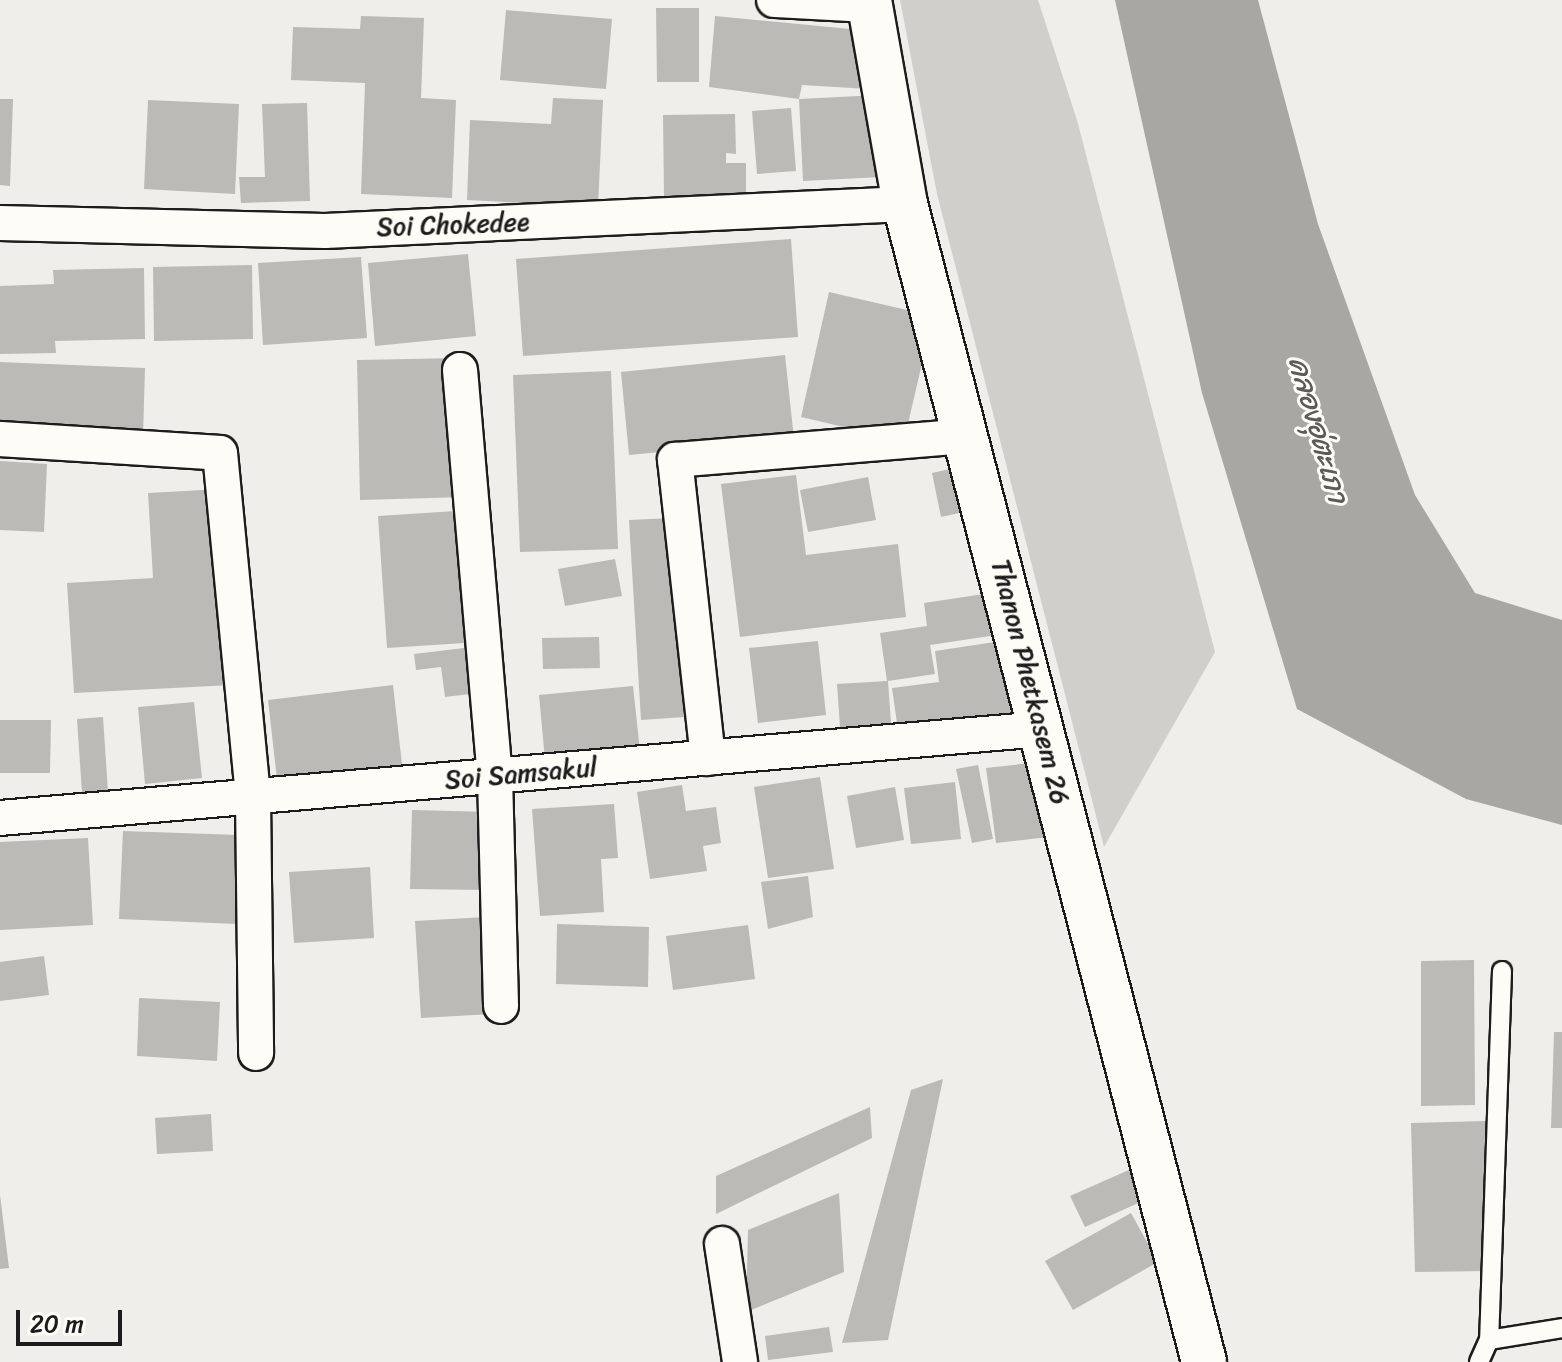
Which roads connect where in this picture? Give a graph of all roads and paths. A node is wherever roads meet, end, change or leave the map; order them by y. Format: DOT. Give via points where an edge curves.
graph roads {
  1 [pos="774,0"];
  2 [pos="870,3"];
  3 [pos="905,204"];
  4 [pos="0,223"];
  5 [pos="460,370"];
  6 [pos="967,436"];
  7 [pos="0,439"];
  8 [pos="1042,729"];
  9 [pos="708,758"];
  10 [pos="495,776"];
  11 [pos="253,798"];
  12 [pos="0,818"];
  13 [pos="1502,971"];
  14 [pos="501,1006"];
  15 [pos="256,1053"];
  16 [pos="722,1244"];
  17 [pos="1562,1328"];
  18 [pos="1489,1340"];
  19 [pos="740,1362"];
  20 [pos="1204,1362"];
  21 [pos="1479,1362"];
  1 -- 2 [label="street"];
  2 -- 3 [label="street, Thanon Phetkasem 26"];
  3 -- 4 [label="street, Soi Chokedee" via="325,231"];
  3 -- 6 [label="street, Thanon Phetkasem 26"];
  5 -- 10 [label="street"];
  6 -- 8 [label="street, Thanon Phetkasem 26"];
  6 -- 9 [label="street" via="675,460"];
  7 -- 11 [label="street" via="220,453"];
  8 -- 9 [label="street, Soi Samsakul"];
  8 -- 20 [label="street, Thanon Phetkasem 26"];
  9 -- 10 [label="street, Soi Samsakul"];
  10 -- 11 [label="street, Soi Samsakul"];
  10 -- 14 [label="street"];
  11 -- 12 [label="street, Soi Samsakul"];
  11 -- 15 [label="street"];
  13 -- 18 [label="lane"];
  16 -- 19 [label="street"];
  17 -- 18 [label="lane"];
  18 -- 21 [label="lane"];
}
